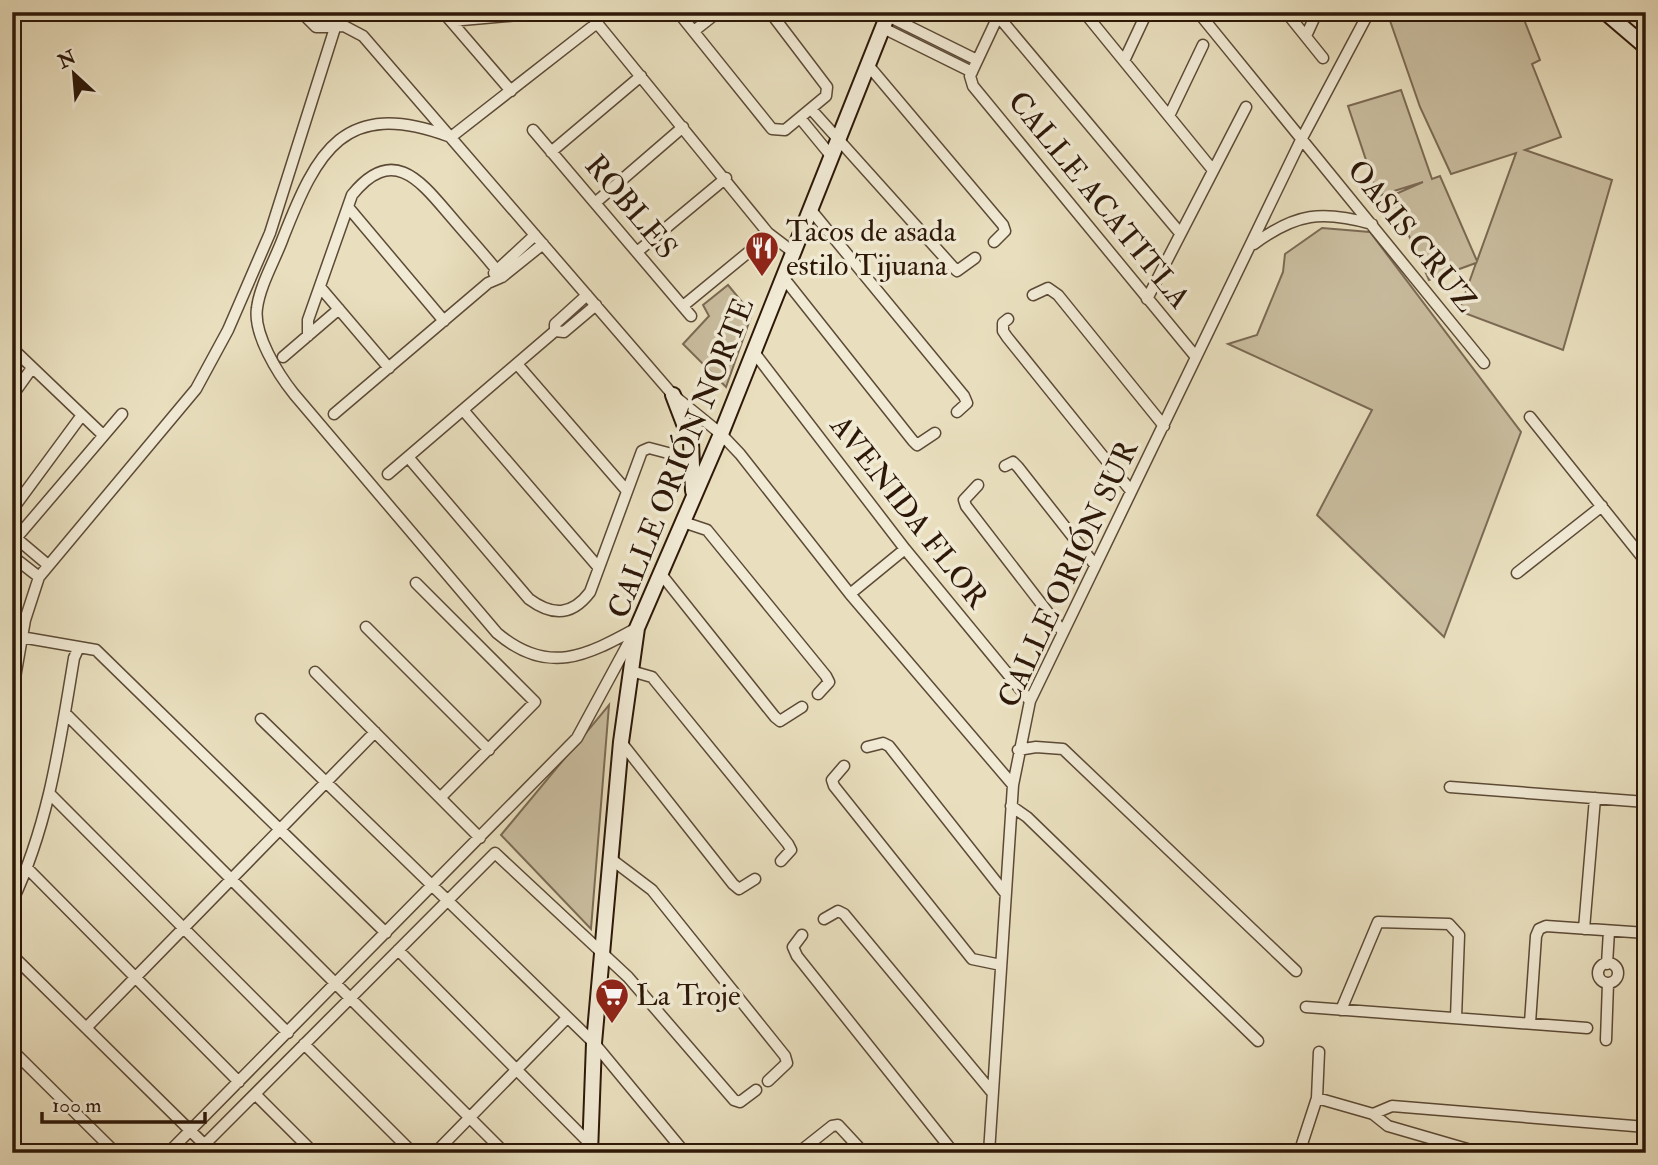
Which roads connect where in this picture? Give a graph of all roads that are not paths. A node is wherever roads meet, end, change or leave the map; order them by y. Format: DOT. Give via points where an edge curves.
graph roads {
  1 [pos="301,12"];
  2 [pos="340,12"];
  3 [pos="443,12"];
  4 [pos="551,12"];
  5 [pos="588,12"];
  6 [pos="678,12"];
  7 [pos="718,12"];
  8 [pos="770,12"];
  9 [pos="1084,12"];
  10 [pos="1147,12"];
  11 [pos="1198,12"];
  12 [pos="1286,12"];
  13 [pos="1318,12"];
  14 [pos="1368,12"];
  15 [pos="1605,12"];
  16 [pos="999,14"];
  17 [pos="887,18"];
  18 [pos="451,21"];
  19 [pos="597,23"];
  20 [pos="333,28"];
  21 [pos="694,31"];
  22 [pos="1306,36"];
  23 [pos="1203,45"];
  24 [pos="1646,47"];
  25 [pos="1324,58"];
  26 [pos="978,60"];
  27 [pos="1124,61"];
  28 [pos="869,65"];
  29 [pos="972,72"];
  30 [pos="641,76"];
  31 [pos="511,91"];
  32 [pos="1246,107"];
  33 [pos="811,109"];
  34 [pos="1169,116"];
  35 [pos="800,118"];
  36 [pos="683,127"];
  37 [pos="533,130"];
  38 [pos="451,137"];
  39 [pos="1301,140"];
  40 [pos="838,141"];
  41 [pos="551,152"];
  42 [pos="832,157"];
  43 [pos="1212,169"];
  44 [pos="726,178"];
  45 [pos="595,203"];
  46 [pos="348,207"];
  47 [pos="810,209"];
  48 [pos="1372,224"];
  49 [pos="1180,233"];
  50 [pos="535,235"];
  51 [pos="768,235"];
  52 [pos="994,242"];
  53 [pos="543,244"];
  54 [pos="1251,246"];
  55 [pos="637,253"];
  56 [pos="792,256"];
  57 [pos="975,258"];
  58 [pos="499,273"];
  59 [pos="783,277"];
  60 [pos="320,287"];
  61 [pos="587,295"];
  62 [pos="1034,295"];
  63 [pos="1147,299"];
  64 [pos="240,304"];
  65 [pos="596,306"];
  66 [pos="683,306"];
  67 [pos="256,309"];
  68 [pos="339,309"];
  69 [pos="691,316"];
  70 [pos="1008,318"];
  71 [pos="444,321"];
  72 [pos="555,331"];
  73 [pos="308,335"];
  74 [pos="12,348"];
  75 [pos="753,351"];
  76 [pos="283,357"];
  77 [pos="1196,357"];
  78 [pos="1485,363"];
  79 [pos="517,364"];
  80 [pos="33,368"];
  81 [pos="389,368"];
  82 [pos="673,395"];
  83 [pos="12,396"];
  84 [pos="463,410"];
  85 [pos="957,412"];
  86 [pos="122,414"];
  87 [pos="334,414"];
  88 [pos="82,415"];
  89 [pos="1530,417"];
  90 [pos="1164,426"];
  91 [pos="935,433"];
  92 [pos="721,434"];
  93 [pos="103,435"];
  94 [pos="668,453"];
  95 [pos="408,457"];
  96 [pos="1005,466"];
  97 [pos="388,474"];
  98 [pos="978,485"];
  99 [pos="627,491"];
  100 [pos="1130,491"];
  101 [pos="694,497"];
  102 [pos="1602,506"];
  103 [pos="12,510"];
  104 [pos="683,522"];
  105 [pos="14,541"];
  106 [pos="905,549"];
  107 [pos="12,556"];
  108 [pos="1646,562"];
  109 [pos="48,565"];
  110 [pos="1095,565"];
  111 [pos="599,568"];
  112 [pos="1517,573"];
  113 [pos="660,574"];
  114 [pos="39,577"];
  115 [pos="416,583"];
  116 [pos="850,594"];
  117 [pos="366,627"];
  118 [pos="637,628"];
  119 [pos="1063,632"];
  120 [pos="21,637"];
  121 [pos="78,649"];
  122 [pos="315,671"];
  123 [pos="631,671"];
  124 [pos="818,694"];
  125 [pos="12,695"];
  126 [pos="1030,701"];
  127 [pos="802,707"];
  128 [pos="65,713"];
  129 [pos="261,719"];
  130 [pos="375,732"];
  131 [pos="621,742"];
  132 [pos="867,747"];
  133 [pos="489,750"];
  134 [pos="1018,750"];
  135 [pos="844,766"];
  136 [pos="326,783"];
  137 [pos="1013,785"];
  138 [pos="1450,787"];
  139 [pos="51,795"];
  140 [pos="441,797"];
  141 [pos="1595,798"];
  142 [pos="1646,802"];
  143 [pos="1011,806"];
  144 [pos="280,830"];
  145 [pos="480,838"];
  146 [pos="611,859"];
  147 [pos="781,861"];
  148 [pos="28,869"];
  149 [pos="232,878"];
  150 [pos="755,879"];
  151 [pos="432,887"];
  152 [pos="1005,893"];
  153 [pos="446,901"];
  154 [pos="12,902"];
  155 [pos="824,919"];
  156 [pos="183,928"];
  157 [pos="1584,929"];
  158 [pos="1609,930"];
  159 [pos="386,933"];
  160 [pos="1646,933"];
  161 [pos="802,935"];
  162 [pos="398,950"];
  163 [pos="12,955"];
  164 [pos="604,956"];
  165 [pos="1001,965"];
  166 [pos="1296,971"];
  167 [pos="135,977"];
  168 [pos="337,983"];
  169 [pos="351,996"];
  170 [pos="1306,1007"];
  171 [pos="1341,1010"];
  172 [pos="1456,1018"];
  173 [pos="566,1019"];
  174 [pos="1530,1023"];
  175 [pos="86,1028"];
  176 [pos="1587,1028"];
  177 [pos="288,1033"];
  178 [pos="1606,1040"];
  179 [pos="1258,1041"];
  180 [pos="594,1043"];
  181 [pos="304,1044"];
  182 [pos="12,1050"];
  183 [pos="1319,1052"];
  184 [pos="517,1069"];
  185 [pos="768,1081"];
  186 [pos="239,1082"];
  187 [pos="756,1090"];
  188 [pos="991,1091"];
  189 [pos="255,1094"];
  190 [pos="1317,1098"];
  191 [pos="1373,1114"];
  192 [pos="470,1117"];
  193 [pos="1646,1127"];
  194 [pos="190,1131"];
  195 [pos="1302,1144"];
  196 [pos="205,1145"];
  197 [pos="593,1149"];
  198 [pos="116,1153"];
  199 [pos="168,1153"];
  200 [pos="197,1153"];
  201 [pos="213,1153"];
  202 [pos="314,1153"];
  203 [pos="412,1153"];
  204 [pos="435,1153"];
  205 [pos="505,1153"];
  206 [pos="685,1153"];
  207 [pos="798,1153"];
  208 [pos="864,1153"];
  209 [pos="954,1153"];
  210 [pos="989,1153"];
  211 [pos="1481,1153"];
  1 -- 20 [label="street" via="316,27"];
  2 -- 20 [label="street"];
  3 -- 18 [label="street"];
  4 -- 18 [label="street"];
  5 -- 19 [label="street"];
  6 -- 21 [label="street"];
  7 -- 21 [label="street"];
  8 -- 33 [label="street" via="825,82 826,96"];
  9 -- 27 [label="street"];
  10 -- 27 [label="street"];
  11 -- 39 [label="street, OASIS CRUZ"];
  12 -- 22 [label="street"];
  13 -- 22 [label="street"];
  14 -- 39 [label="street, CALLE ORIÓN SUR"];
  15 -- 24 [label="street"];
  16 -- 26 [label="street"];
  16 -- 49 [label="street"];
  17 -- 26 [label="street"];
  17 -- 28 [label="street, CALLE ORIÓN NORTE"];
  17 -- 29 [label="street"];
  18 -- 31 [label="street"];
  19 -- 30 [label="street"];
  19 -- 31 [label="street"];
  20 -- 38 [label="street" via="344,26 363,36"];
  20 -- 64 [label="street" via="270,233"];
  21 -- 35 [label="street" via="772,129 785,130"];
  22 -- 25 [label="street"];
  23 -- 34 [label="street"];
  26 -- 29 [label="street"];
  27 -- 34 [label="street"];
  28 -- 40 [label="street, CALLE ORIÓN NORTE"];
  28 -- 52 [label="street" via="1003,225 1005,231"];
  29 -- 63 [label="street, CALLE ACATITLA" via="973,86"];
  30 -- 36 [label="street"];
  30 -- 41 [label="street"];
  31 -- 38 [label="street"];
  32 -- 43 [label="street"];
  33 -- 35 [label="street"];
  33 -- 40 [label="street"];
  34 -- 43 [label="street"];
  35 -- 42 [label="street"];
  36 -- 44 [label="street"];
  36 -- 45 [label="street"];
  37 -- 41 [label="street, ROBLES"];
  38 -- 50 [label="street"];
  38 -- 67 [label="street" via="411,124 379,123 360,128 328,149 302,191"];
  39 -- 48 [label="street, OASIS CRUZ"];
  39 -- 54 [label="street, CALLE ORIÓN SUR"];
  40 -- 42 [label="street, CALLE ORIÓN NORTE"];
  40 -- 57 [label="street" via="957,271"];
  41 -- 45 [label="street, ROBLES"];
  42 -- 47 [label="street, CALLE ORIÓN NORTE"];
  43 -- 49 [label="street"];
  44 -- 51 [label="street"];
  44 -- 55 [label="street"];
  45 -- 55 [label="street, ROBLES"];
  46 -- 58 [label="street" via="352,195 374,174 410,174 421,181"];
  46 -- 60 [label="street"];
  46 -- 71 [label="street"];
  47 -- 56 [label="street, CALLE ORIÓN NORTE"];
  47 -- 85 [label="street" via="964,396 967,403"];
  48 -- 54 [label="street" via="1340,215 1313,215 1289,221"];
  48 -- 78 [label="street, OASIS CRUZ"];
  49 -- 63 [label="street"];
  50 -- 53 [label="street"];
  50 -- 58 [label="street"];
  51 -- 56 [label="street"];
  51 -- 66 [label="street"];
  53 -- 58 [label="street"];
  53 -- 61 [label="street"];
  54 -- 77 [label="street, CALLE ORIÓN SUR"];
  55 -- 66 [label="street, ROBLES"];
  56 -- 59 [label="street, CALLE ORIÓN NORTE"];
  58 -- 71 [label="street"];
  59 -- 75 [label="street, CALLE ORIÓN NORTE"];
  59 -- 91 [label="street" via="913,441 918,445"];
  60 -- 68 [label="street"];
  60 -- 73 [label="street" via="308,320"];
  61 -- 65 [label="street"];
  61 -- 72 [label="street" via="555,324"];
  62 -- 90 [label="street" via="1048,288 1058,295"];
  63 -- 77 [label="street, CALLE ACATITLA"];
  64 -- 67 [label="street"];
  64 -- 109 [label="street" via="196,389"];
  65 -- 72 [label="street" via="564,331"];
  65 -- 82 [label="street"];
  66 -- 69 [label="street, ROBLES"];
  67 -- 118 [label="street" via="276,371 511,645 537,656 574,658"];
  68 -- 73 [label="street"];
  68 -- 81 [label="street"];
  70 -- 100 [label="street" via="1003,331"];
  71 -- 81 [label="street"];
  72 -- 79 [label="street"];
  73 -- 76 [label="street"];
  74 -- 80 [label="street"];
  75 -- 92 [label="street, CALLE ORIÓN NORTE"];
  75 -- 106 [label="street, AVENIDA FLOR"];
  77 -- 90 [label="street, CALLE ORIÓN SUR"];
  79 -- 84 [label="street"];
  79 -- 99 [label="street"];
  80 -- 83 [label="street"];
  80 -- 88 [label="street"];
  81 -- 87 [label="street"];
  82 -- 92 [label="street"];
  82 -- 101 [label="street" via="691,442"];
  84 -- 95 [label="street"];
  84 -- 111 [label="street"];
  86 -- 93 [label="street"];
  88 -- 93 [label="street"];
  88 -- 103 [label="street"];
  89 -- 102 [label="street"];
  90 -- 100 [label="street, CALLE ORIÓN SUR"];
  92 -- 101 [label="street, CALLE ORIÓN NORTE"];
  92 -- 116 [label="street"];
  93 -- 105 [label="street"];
  94 -- 99 [label="street" via="645,448"];
  95 -- 97 [label="street"];
  95 -- 111 [label="street" via="529,599 544,610 555,613 576,607 590,592"];
  96 -- 110 [label="street" via="1013,462 1018,467"];
  98 -- 119 [label="street" via="964,500 966,506"];
  99 -- 111 [label="street"];
  100 -- 110 [label="street, CALLE ORIÓN SUR"];
  101 -- 104 [label="street, CALLE ORIÓN NORTE"];
  102 -- 108 [label="street"];
  102 -- 112 [label="street"];
  104 -- 113 [label="street, CALLE ORIÓN NORTE"];
  104 -- 124 [label="street" via="707,530 826,676 828,682"];
  105 -- 109 [label="street"];
  106 -- 116 [label="street"];
  106 -- 126 [label="street, AVENIDA FLOR"];
  107 -- 114 [label="street"];
  109 -- 114 [label="street"];
  110 -- 119 [label="street, CALLE ORIÓN SUR"];
  113 -- 118 [label="street, CALLE ORIÓN NORTE"];
  113 -- 127 [label="street" via="775,717 780,721"];
  114 -- 120 [label="street"];
  115 -- 133 [label="street" via="535,702"];
  116 -- 137 [label="street"];
  117 -- 133 [label="street"];
  118 -- 123 [label="street, CALLE ORIÓN NORTE"];
  118 -- 145 [label="street" via="577,738"];
  119 -- 126 [label="street, CALLE ORIÓN SUR"];
  120 -- 121 [label="street"];
  120 -- 125 [label="street"];
  121 -- 128 [label="street"];
  121 -- 144 [label="street" via="96,650"];
  122 -- 130 [label="street"];
  123 -- 131 [label="street, CALLE ORIÓN NORTE"];
  123 -- 147 [label="street" via="652,677 788,844 791,850"];
  126 -- 134 [label="street, CALLE ORIÓN SUR"];
  128 -- 139 [label="street"];
  128 -- 149 [label="street"];
  129 -- 136 [label="street"];
  130 -- 136 [label="street"];
  130 -- 140 [label="street"];
  131 -- 146 [label="street, CALLE ORIÓN NORTE"];
  131 -- 150 [label="street" via="733,884 740,889"];
  132 -- 152 [label="street" via="889,746"];
  133 -- 140 [label="street"];
  134 -- 137 [label="street, CALLE ORIÓN SUR"];
  134 -- 166 [label="street" via="1063,749"];
  135 -- 165 [label="street" via="832,780 834,786 972,959"];
  136 -- 144 [label="street"];
  136 -- 151 [label="street"];
  137 -- 143 [label="street, CALLE ORIÓN SUR"];
  138 -- 141 [label="street"];
  139 -- 148 [label="street"];
  139 -- 156 [label="street"];
  140 -- 145 [label="street"];
  141 -- 142 [label="street"];
  141 -- 157 [label="street"];
  143 -- 152 [label="street, CALLE ORIÓN SUR"];
  143 -- 179 [label="street"];
  144 -- 149 [label="street"];
  144 -- 159 [label="street"];
  145 -- 151 [label="street"];
  146 -- 164 [label="street, CALLE ORIÓN NORTE"];
  146 -- 185 [label="street" via="652,891 785,1056 787,1063"];
  148 -- 154 [label="street"];
  148 -- 167 [label="street"];
  149 -- 156 [label="street"];
  149 -- 168 [label="street"];
  151 -- 153 [label="street"];
  151 -- 159 [label="street"];
  152 -- 165 [label="street, CALLE ORIÓN SUR"];
  153 -- 162 [label="street"];
  153 -- 164 [label="street" via="495,853"];
  153 -- 173 [label="street"];
  155 -- 188 [label="street" via="838,911 844,914"];
  156 -- 167 [label="street"];
  156 -- 177 [label="street"];
  157 -- 158 [label="street"];
  157 -- 174 [label="street" via="1539,929"];
  158 -- 160 [label="street"];
  158 -- 178 [label="street" via="1607,964 1617,972 1608,983"];
  159 -- 168 [label="street"];
  161 -- 209 [label="street" via="793,947 797,956"];
  162 -- 169 [label="street"];
  162 -- 184 [label="street"];
  163 -- 175 [label="street"];
  164 -- 180 [label="street, CALLE ORIÓN NORTE"];
  164 -- 187 [label="street" via="628,977 734,1100 740,1102"];
  165 -- 188 [label="street, CALLE ORIÓN SUR"];
  167 -- 175 [label="street"];
  167 -- 186 [label="street"];
  168 -- 169 [label="street"];
  168 -- 177 [label="street"];
  169 -- 181 [label="street"];
  169 -- 192 [label="street"];
  170 -- 171 [label="street"];
  171 -- 172 [label="street"];
  171 -- 172 [label="street" via="1378,922 1449,923 1459,935"];
  172 -- 174 [label="street"];
  173 -- 180 [label="street"];
  173 -- 184 [label="street"];
  174 -- 176 [label="street"];
  175 -- 194 [label="street"];
  177 -- 186 [label="street"];
  180 -- 197 [label="street, CALLE ORIÓN NORTE"];
  180 -- 206 [label="street"];
  181 -- 189 [label="street"];
  181 -- 203 [label="street"];
  182 -- 198 [label="street"];
  183 -- 190 [label="street"];
  184 -- 192 [label="street"];
  184 -- 197 [label="street"];
  186 -- 194 [label="street"];
  188 -- 210 [label="street, CALLE ORIÓN SUR"];
  189 -- 196 [label="street"];
  189 -- 202 [label="street"];
  190 -- 191 [label="street"];
  190 -- 195 [label="street"];
  191 -- 193 [label="street" via="1392,1106"];
  191 -- 211 [label="street" via="1388,1126"];
  192 -- 204 [label="street"];
  192 -- 205 [label="street"];
  194 -- 196 [label="street"];
  194 -- 199 [label="street"];
  196 -- 200 [label="street"];
  196 -- 201 [label="street"];
  207 -- 208 [label="street" via="838,1125"];
}
